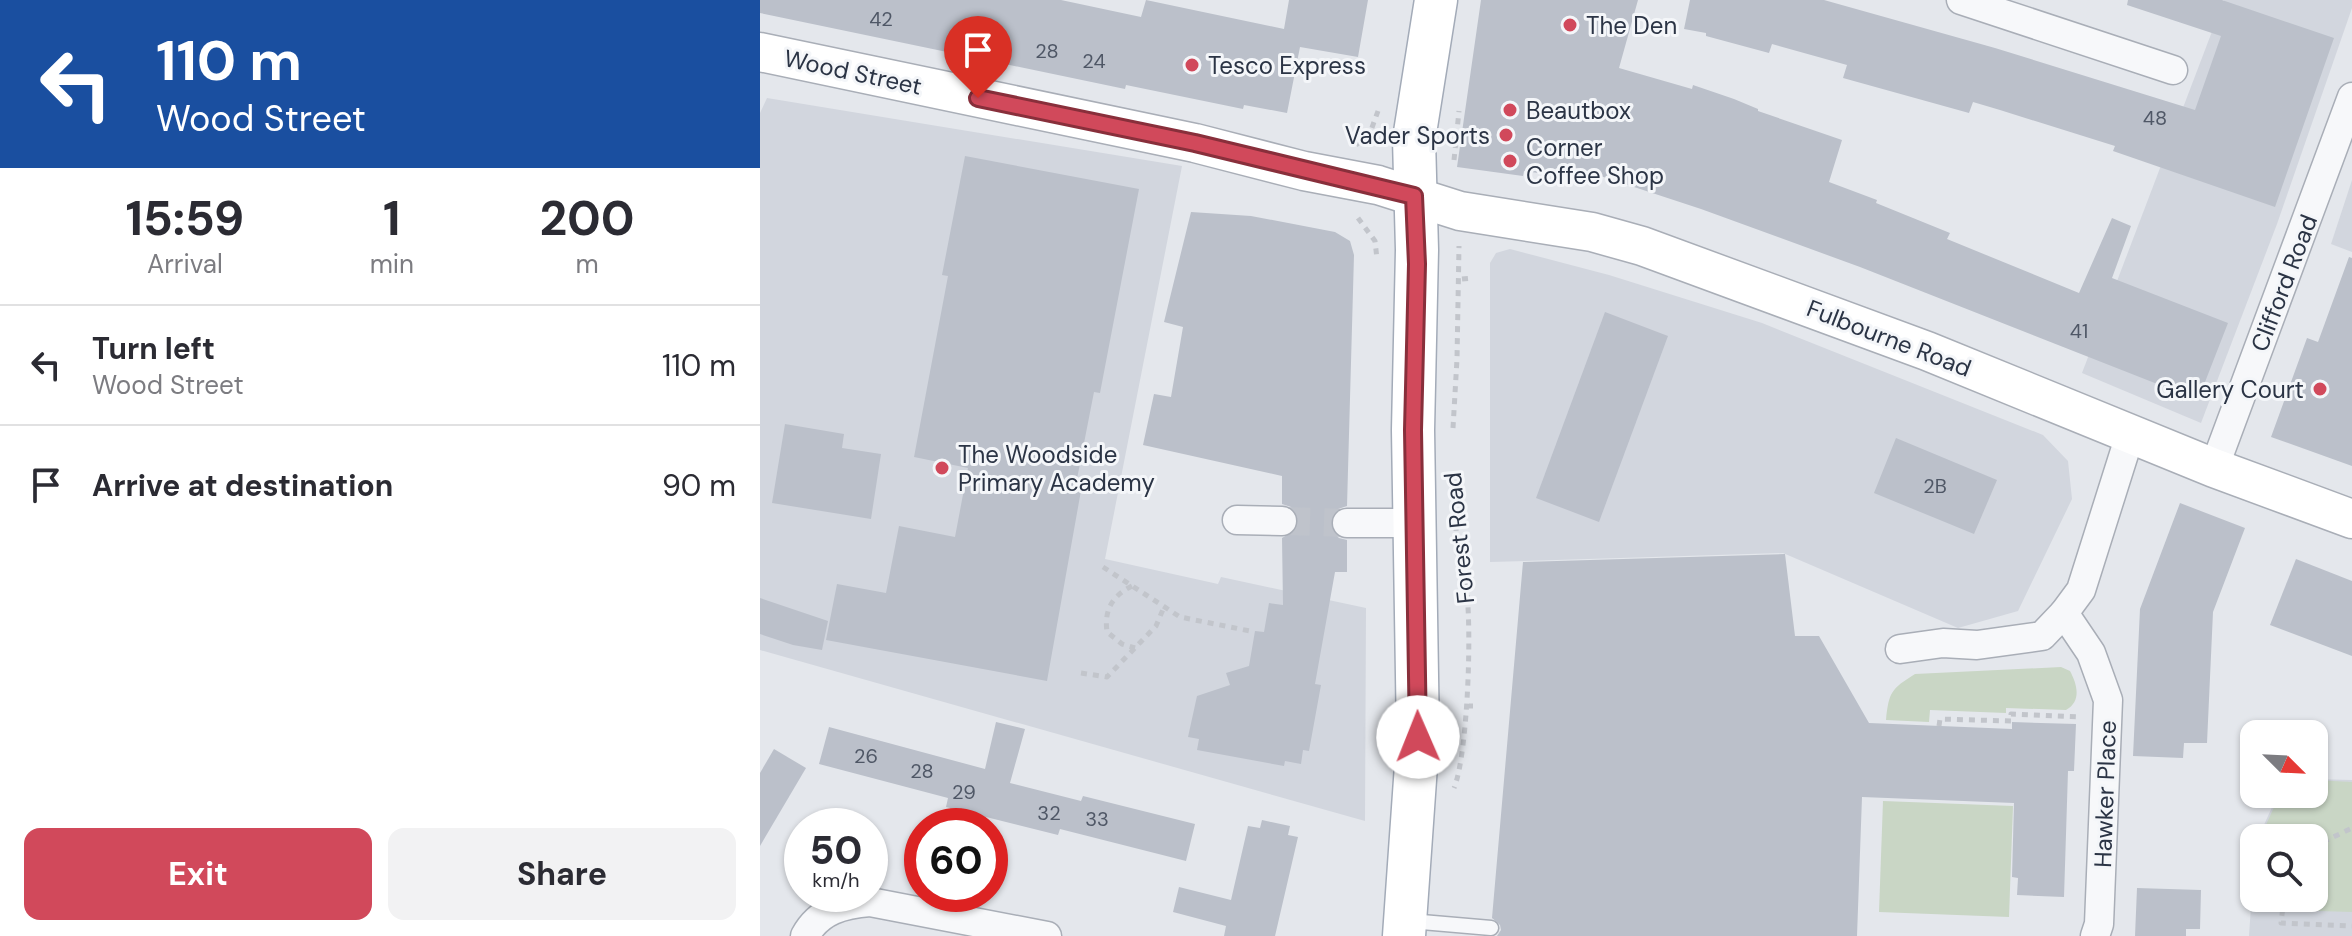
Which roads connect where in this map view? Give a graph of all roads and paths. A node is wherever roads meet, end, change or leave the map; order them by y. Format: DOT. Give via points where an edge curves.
graph roads {
  1 [pos="1436,0"];
  2 [pos="1961,0"];
  3 [pos="760,52"];
  4 [pos="2173,70"];
  5 [pos="2352,97"];
  6 [pos="1460,108"];
  7 [pos="1374,120"];
  8 [pos="1354,147"];
  9 [pos="1453,172"];
  10 [pos="1414,196"];
  11 [pos="1460,238"];
  12 [pos="1472,278"];
  13 [pos="1462,279"];
  14 [pos="2130,435"];
  15 [pos="1453,437"];
  16 [pos="2214,468"];
  17 [pos="1453,493"];
  18 [pos="2352,519"];
  19 [pos="1237,520"];
  20 [pos="1282,521"];
  21 [pos="1347,523"];
  22 [pos="1414,523"];
  23 [pos="1103,567"];
  24 [pos="1132,586"];
  25 [pos="1164,607"];
  26 [pos="2064,613"];
  27 [pos="1250,631"];
  28 [pos="1135,648"];
  29 [pos="1900,649"];
  30 [pos="1081,673"];
  31 [pos="2108,719"];
  32 [pos="1939,726"];
  33 [pos="1452,794"];
  34 [pos="2352,828"];
  35 [pos="2328,840"];
  36 [pos="2282,912"];
  37 [pos="2352,926"];
  38 [pos="1405,928"];
  39 [pos="1491,928"];
  40 [pos="805,936"];
  41 [pos="1047,936"];
  42 [pos="2095,936"];
  1 -- 10 [label="main road, Forest Road" via="1414,139"];
  2 -- 4 [label="street"];
  3 -- 10 [label="main road, Wood Street" via="1195,143"];
  5 -- 16 [label="street, Clifford Road"];
  6 -- 9 [label="path"];
  7 -- 8 [label="path" via="1370,133"];
  10 -- 14 [label="main road, Fulbourne Road" via="1460,211 1592,232 1642,246 1927,351"];
  10 -- 22 [label="main road, Forest Road"];
  11 -- 15 [label="path, Forest Road"];
  12 -- 13 [label="path"];
  14 -- 16 [label="main road, Fulbourne Road"];
  14 -- 26 [label="street" via="2081,590"];
  16 -- 18 [label="main road, Fulbourne Road"];
  17 -- 33 [label="path, Forest Road" via="1468,621 1460,774"];
  19 -- 20 [label="street"];
  21 -- 22 [label="street"];
  22 -- 38 [label="main road, Forest Road" via="1418,737"];
  23 -- 24 [label="path"];
  24 -- 25 [label="path"];
  24 -- 28 [label="path" via="1113,598 1105,619 1107,632"];
  25 -- 27 [label="path" via="1180,617"];
  25 -- 28 [label="path" via="1156,626"];
  26 -- 29 [label="street" via="2042,636"];
  26 -- 31 [label="street, Hawker Place" via="2091,653 2108,700"];
  28 -- 30 [label="path" via="1107,677"];
  31 -- 32 [label="path" via="2011,714 2011,721 1940,719"];
  31 -- 42 [label="street, Hawker Place"];
  34 -- 35 [label="path"];
  36 -- 37 [label="path" via="2281,923"];
  38 -- 39 [label="lane"];
  40 -- 41 [label="street" via="828,912 870,902"];
}
